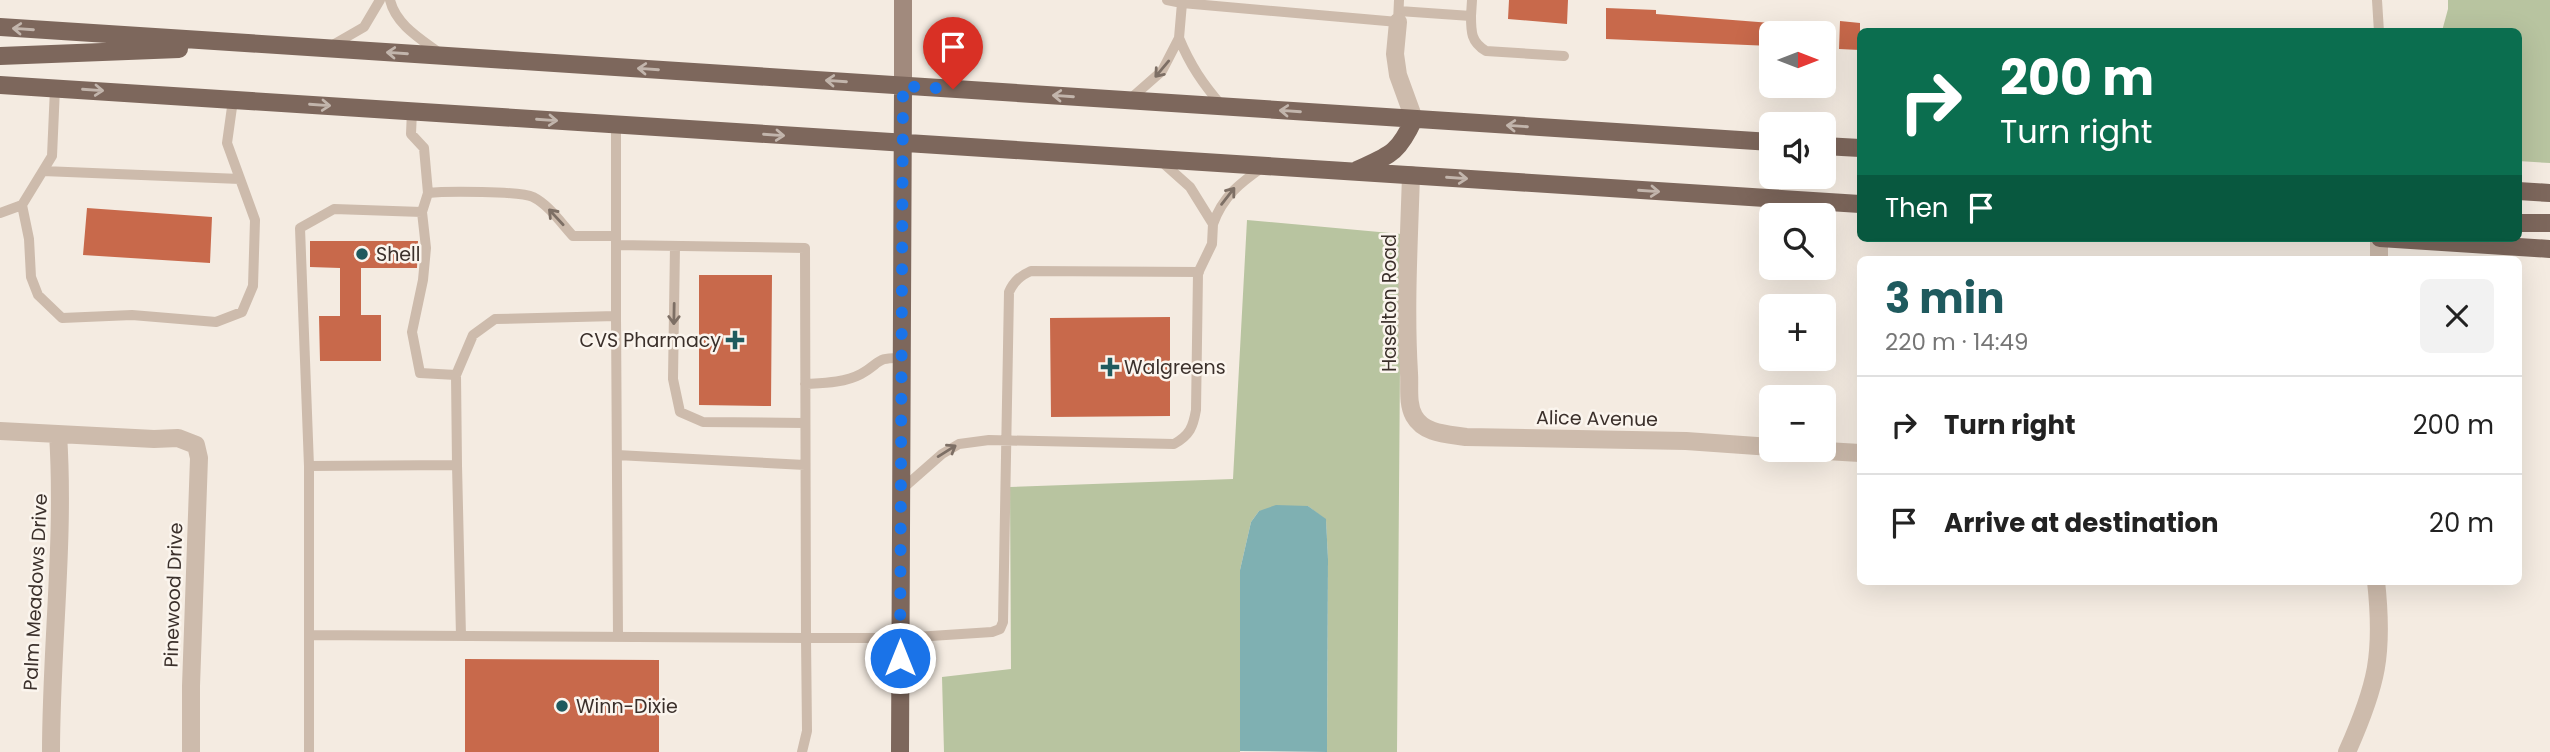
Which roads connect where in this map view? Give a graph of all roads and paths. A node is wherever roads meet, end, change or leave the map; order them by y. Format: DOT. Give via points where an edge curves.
graph roads {
  1 [pos="380,0"];
  2 [pos="390,0"];
  3 [pos="903,0"];
  4 [pos="1167,0"];
  5 [pos="1399,0"];
  6 [pos="1472,0"];
  7 [pos="2377,0"];
  8 [pos="1183,1"];
  9 [pos="1471,16"];
  10 [pos="1398,17"];
  11 [pos="0,27"];
  12 [pos="2379,28"];
  13 [pos="1179,38"];
  14 [pos="277,45"];
  15 [pos="328,49"];
  16 [pos="0,56"];
  17 [pos="444,56"];
  18 [pos="1564,56"];
  19 [pos="0,85"];
  20 [pos="903,86"];
  21 [pos="55,88"];
  22 [pos="233,100"];
  23 [pos="1129,100"];
  24 [pos="1223,106"];
  25 [pos="412,111"];
  26 [pos="1414,119"];
  27 [pos="616,124"];
  28 [pos="1759,141"];
  29 [pos="903,143"];
  30 [pos="1836,147"];
  31 [pos="1857,148"];
  32 [pos="1159,159"];
  33 [pos="1264,166"];
  34 [pos="43,171"];
  35 [pos="1353,172"];
  36 [pos="1411,175"];
  37 [pos="240,179"];
  38 [pos="2522,191"];
  39 [pos="428,193"];
  40 [pos="2550,193"];
  41 [pos="1857,204"];
  42 [pos="22,205"];
  43 [pos="422,212"];
  44 [pos="0,213"];
  45 [pos="2522,223"];
  46 [pos="2550,223"];
  47 [pos="1213,224"];
  48 [pos="616,241"];
  49 [pos="2442,242"];
  50 [pos="675,246"];
  51 [pos="2550,249"];
  52 [pos="1199,272"];
  53 [pos="616,316"];
  54 [pos="902,358"];
  55 [pos="456,375"];
  56 [pos="805,384"];
  57 [pos="804,423"];
  58 [pos="1423,426"];
  59 [pos="0,431"];
  60 [pos="58,434"];
  61 [pos="1006,440"];
  62 [pos="1759,446"];
  63 [pos="1836,452"];
  64 [pos="1857,453"];
  65 [pos="617,455"];
  66 [pos="457,465"];
  67 [pos="805,465"];
  68 [pos="309,466"];
  69 [pos="901,490"];
  70 [pos="2376,585"];
  71 [pos="309,635"];
  72 [pos="461,636"];
  73 [pos="618,637"];
  74 [pos="806,638"];
  75 [pos="900,638"];
  76 [pos="51,752"];
  77 [pos="191,752"];
  78 [pos="309,752"];
  79 [pos="802,752"];
  80 [pos="901,752"];
  81 [pos="2347,752"];
  1 -- 15 [label="lane" via="364,27"];
  2 -- 17 [label="lane" via="411,32"];
  3 -- 20 [label="main road"];
  4 -- 8 [label="lane"];
  5 -- 10 [label="lane"];
  6 -- 9 [label="lane"];
  7 -- 12 [label="lane"];
  8 -- 10 [label="lane"];
  8 -- 13 [label="lane"];
  9 -- 10 [label="lane"];
  9 -- 18 [label="lane" via="1476,46 1486,51"];
  10 -- 26 [label="street" via="1398,75"];
  14 -- 11 [label="main road, one-way"];
  13 -- 23 [label="lane, one-way" via="1163,71"];
  13 -- 24 [label="lane" via="1199,79"];
  14 -- 15 [label="main road"];
  14 -- 16 [label="main road"];
  17 -- 15 [label="main road, one-way"];
  20 -- 17 [label="main road, one-way"];
  19 -- 21 [label="main road"];
  23 -- 20 [label="main road, one-way"];
  20 -- 29 [label="main road"];
  21 -- 22 [label="main road, one-way"];
  21 -- 34 [label="lane" via="52,156"];
  22 -- 25 [label="main road, one-way"];
  22 -- 37 [label="lane" via="227,143"];
  23 -- 24 [label="main road"];
  26 -- 24 [label="main road, one-way"];
  25 -- 27 [label="main road, one-way"];
  25 -- 39 [label="lane" via="411,134 424,148"];
  28 -- 26 [label="main road, one-way"];
  26 -- 35 [label="main road" via="1392,154"];
  27 -- 29 [label="main road, one-way"];
  27 -- 48 [label="lane"];
  29 -- 32 [label="main road"];
  29 -- 54 [label="main road"];
  30 -- 31 [label="main road"];
  32 -- 33 [label="main road"];
  32 -- 47 [label="lane" via="1191,187"];
  33 -- 35 [label="main road"];
  47 -- 33 [label="lane, one-way" via="1232,189"];
  34 -- 37 [label="lane"];
  34 -- 42 [label="lane"];
  35 -- 36 [label="main road"];
  36 -- 41 [label="main road, one-way"];
  36 -- 58 [label="street, Haselton Road" via="1406,342 1409,403"];
  37 -- 42 [label="lane" via="255,220 253,286 242,312 216,323 132,315 62,318 38,295 31,276"];
  38 -- 40 [label="main road"];
  39 -- 43 [label="lane"];
  48 -- 39 [label="lane, one-way" via="573,236 532,196 449,190"];
  42 -- 44 [label="lane"];
  43 -- 55 [label="lane" via="426,248 412,332 420,373"];
  43 -- 68 [label="lane" via="334,209 300,228"];
  45 -- 46 [label="main road"];
  47 -- 52 [label="lane" via="1212,244"];
  48 -- 50 [label="lane"];
  48 -- 53 [label="lane"];
  49 -- 51 [label="main road"];
  50 -- 56 [label="lane" via="805,248"];
  50 -- 57 [label="lane, one-way" via="673,379 680,412 703,422"];
  52 -- 61 [label="lane" via="1031,271 1022,275 1009,292"];
  52 -- 61 [label="lane" via="1196,410 1185,438 1174,444"];
  53 -- 55 [label="lane" via="495,319 473,335"];
  53 -- 65 [label="lane"];
  54 -- 56 [label="lane" via="882,358 861,374 832,383"];
  54 -- 69 [label="main road"];
  55 -- 66 [label="lane"];
  56 -- 57 [label="lane"];
  57 -- 67 [label="lane"];
  58 -- 62 [label="street, Alice Avenue" via="1436,433 1466,437"];
  59 -- 60 [label="street"];
  60 -- 76 [label="street, Palm Meadows Drive" via="61,524"];
  60 -- 77 [label="street, Pinewood Drive" via="178,438 196,445"];
  69 -- 61 [label="lane, one-way" via="959,444"];
  61 -- 75 [label="lane" via="1000,629"];
  63 -- 64 [label="street"];
  65 -- 67 [label="lane"];
  65 -- 73 [label="lane"];
  66 -- 68 [label="lane"];
  66 -- 72 [label="lane"];
  67 -- 74 [label="lane"];
  68 -- 71 [label="lane"];
  69 -- 75 [label="main road"];
  70 -- 81 [label="street" via="2380,652 2375,684"];
  71 -- 72 [label="lane"];
  71 -- 78 [label="lane"];
  72 -- 73 [label="lane"];
  73 -- 74 [label="lane"];
  74 -- 75 [label="lane"];
  74 -- 79 [label="lane" via="807,732"];
  75 -- 80 [label="main road"];
}
